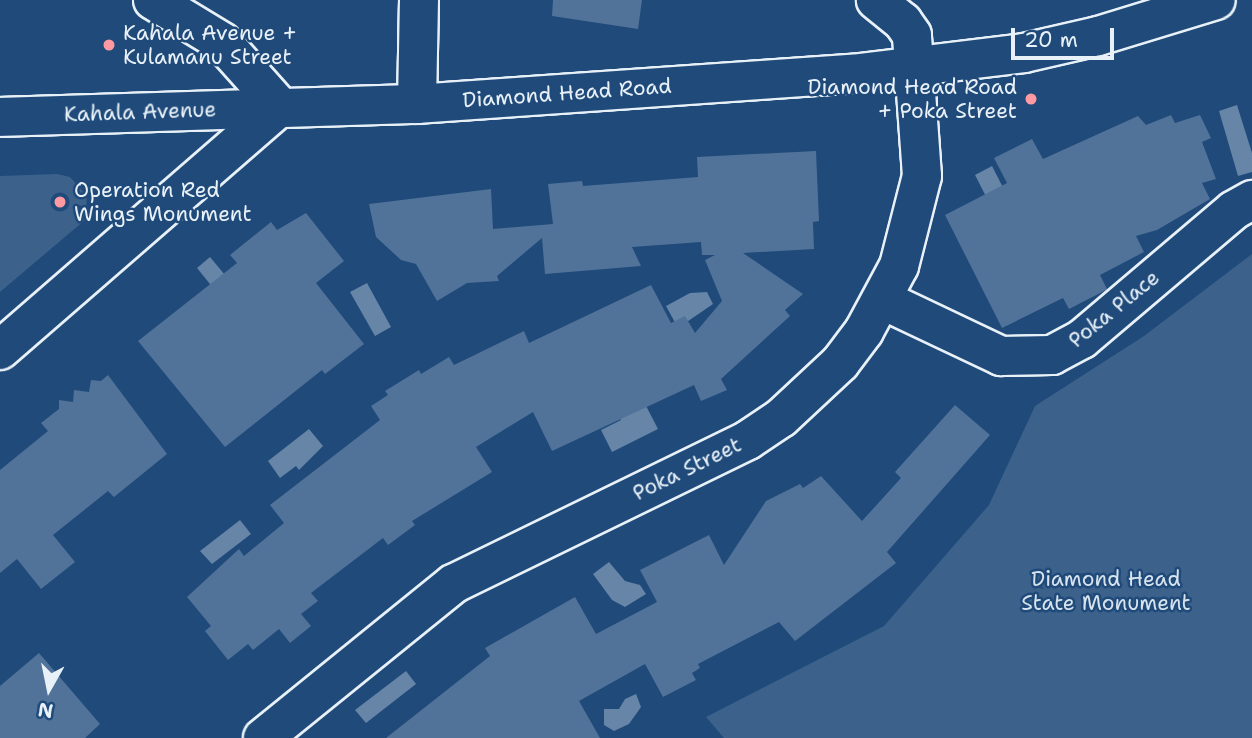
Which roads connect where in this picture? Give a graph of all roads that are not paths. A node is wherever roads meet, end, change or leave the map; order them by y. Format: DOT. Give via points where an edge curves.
graph roads {
  1 [pos="153,0"];
  2 [pos="419,0"];
  3 [pos="876,0"];
  4 [pos="1216,0"];
  5 [pos="915,66"];
  6 [pos="417,104"];
  7 [pos="281,107"];
  8 [pos="0,117"];
  9 [pos="1252,200"];
  10 [pos="883,300"];
  11 [pos="0,350"];
  12 [pos="263,738"];
  1 -- 7 [label="street" via="222,42"];
  2 -- 6 [label="street"];
  3 -- 5 [label="street, Poka Street" via="904,22 912,35"];
  4 -- 5 [label="street, Diamond Head Road" via="1073,42"];
  5 -- 6 [label="street, Diamond Head Road"];
  5 -- 10 [label="street, Poka Street" via="922,176 911,231"];
  6 -- 7 [label="street, Diamond Head Road"];
  7 -- 8 [label="street, Kahala Avenue"];
  7 -- 11 [label="street"];
  9 -- 10 [label="street, Poka Place" via="1234,210 1082,339 1052,355 1001,356"];
  10 -- 12 [label="street, Poka Street" via="840,363 781,418 748,440 453,584"];
}
